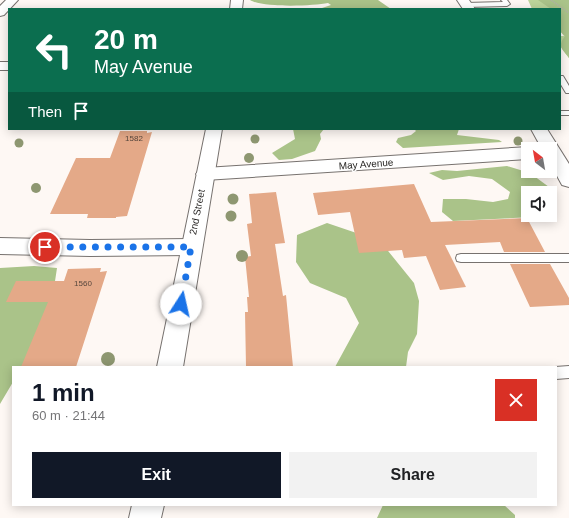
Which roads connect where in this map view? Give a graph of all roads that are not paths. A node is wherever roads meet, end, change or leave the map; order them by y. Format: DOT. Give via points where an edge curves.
graph roads {
  1 [pos="12,0"];
  2 [pos="504,0"];
  3 [pos="466,5"];
  4 [pos="0,13"];
  5 [pos="561,79"];
  6 [pos="569,91"];
  7 [pos="214,130"];
  8 [pos="540,130"];
  9 [pos="546,142"];
  10 [pos="521,153"];
  11 [pos="557,161"];
  12 [pos="205,174"];
  13 [pos="569,180"];
  14 [pos="0,246"];
  15 [pos="191,247"];
  16 [pos="461,258"];
  17 [pos="569,258"];
  18 [pos="170,366"];
  19 [pos="569,372"];
  20 [pos="557,373"];
  21 [pos="148,506"];
  22 [pos="146,518"];
  1 -- 4 [label="street"];
  2 -- 3 [label="lane" via="507,4"];
  5 -- 6 [label="lane"];
  7 -- 12 [label="main road, 2nd Street"];
  8 -- 9 [label="main road"];
  10 -- 12 [label="street, May Avenue"];
  11 -- 13 [label="main road"];
  12 -- 15 [label="main road, 2nd Street"];
  14 -- 15 [label="street"];
  15 -- 18 [label="main road, 2nd Street"];
  16 -- 17 [label="lane"];
  19 -- 20 [label="lane"];
  21 -- 22 [label="main road"];
}
